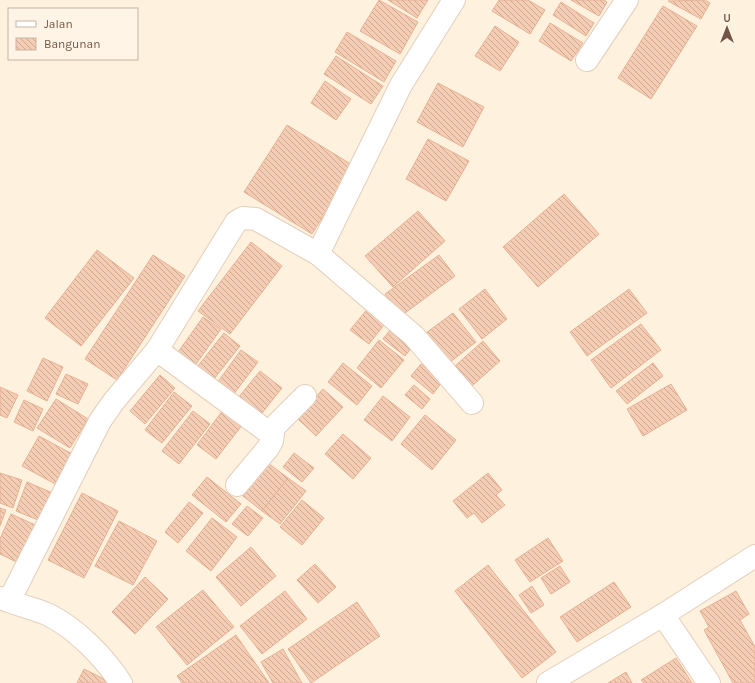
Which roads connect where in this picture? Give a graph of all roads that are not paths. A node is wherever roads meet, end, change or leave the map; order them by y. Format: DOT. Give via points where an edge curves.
graph roads {
  1 [pos="454,0"];
  2 [pos="626,0"];
  3 [pos="587,60"];
  4 [pos="318,254"];
  5 [pos="157,350"];
  6 [pos="305,396"];
  7 [pos="472,403"];
  8 [pos="272,435"];
  9 [pos="238,485"];
  10 [pos="755,556"];
  11 [pos="5,600"];
  12 [pos="663,615"];
  13 [pos="121,683"];
  14 [pos="550,683"];
  15 [pos="709,683"];
  1 -- 4 [label="street" via="401,85"];
  2 -- 3 [label="street"];
  4 -- 5 [label="street" via="256,218 243,218 236,222"];
  4 -- 7 [label="street" via="414,336"];
  5 -- 8 [label="street"];
  5 -- 11 [label="street" via="100,421"];
  6 -- 8 [label="street" via="274,427"];
  8 -- 9 [label="street" via="268,448"];
  10 -- 12 [label="street"];
  11 -- 13 [label="street" via="47,614 66,627 110,666"];
  12 -- 14 [label="street"];
  12 -- 15 [label="street"];
}
